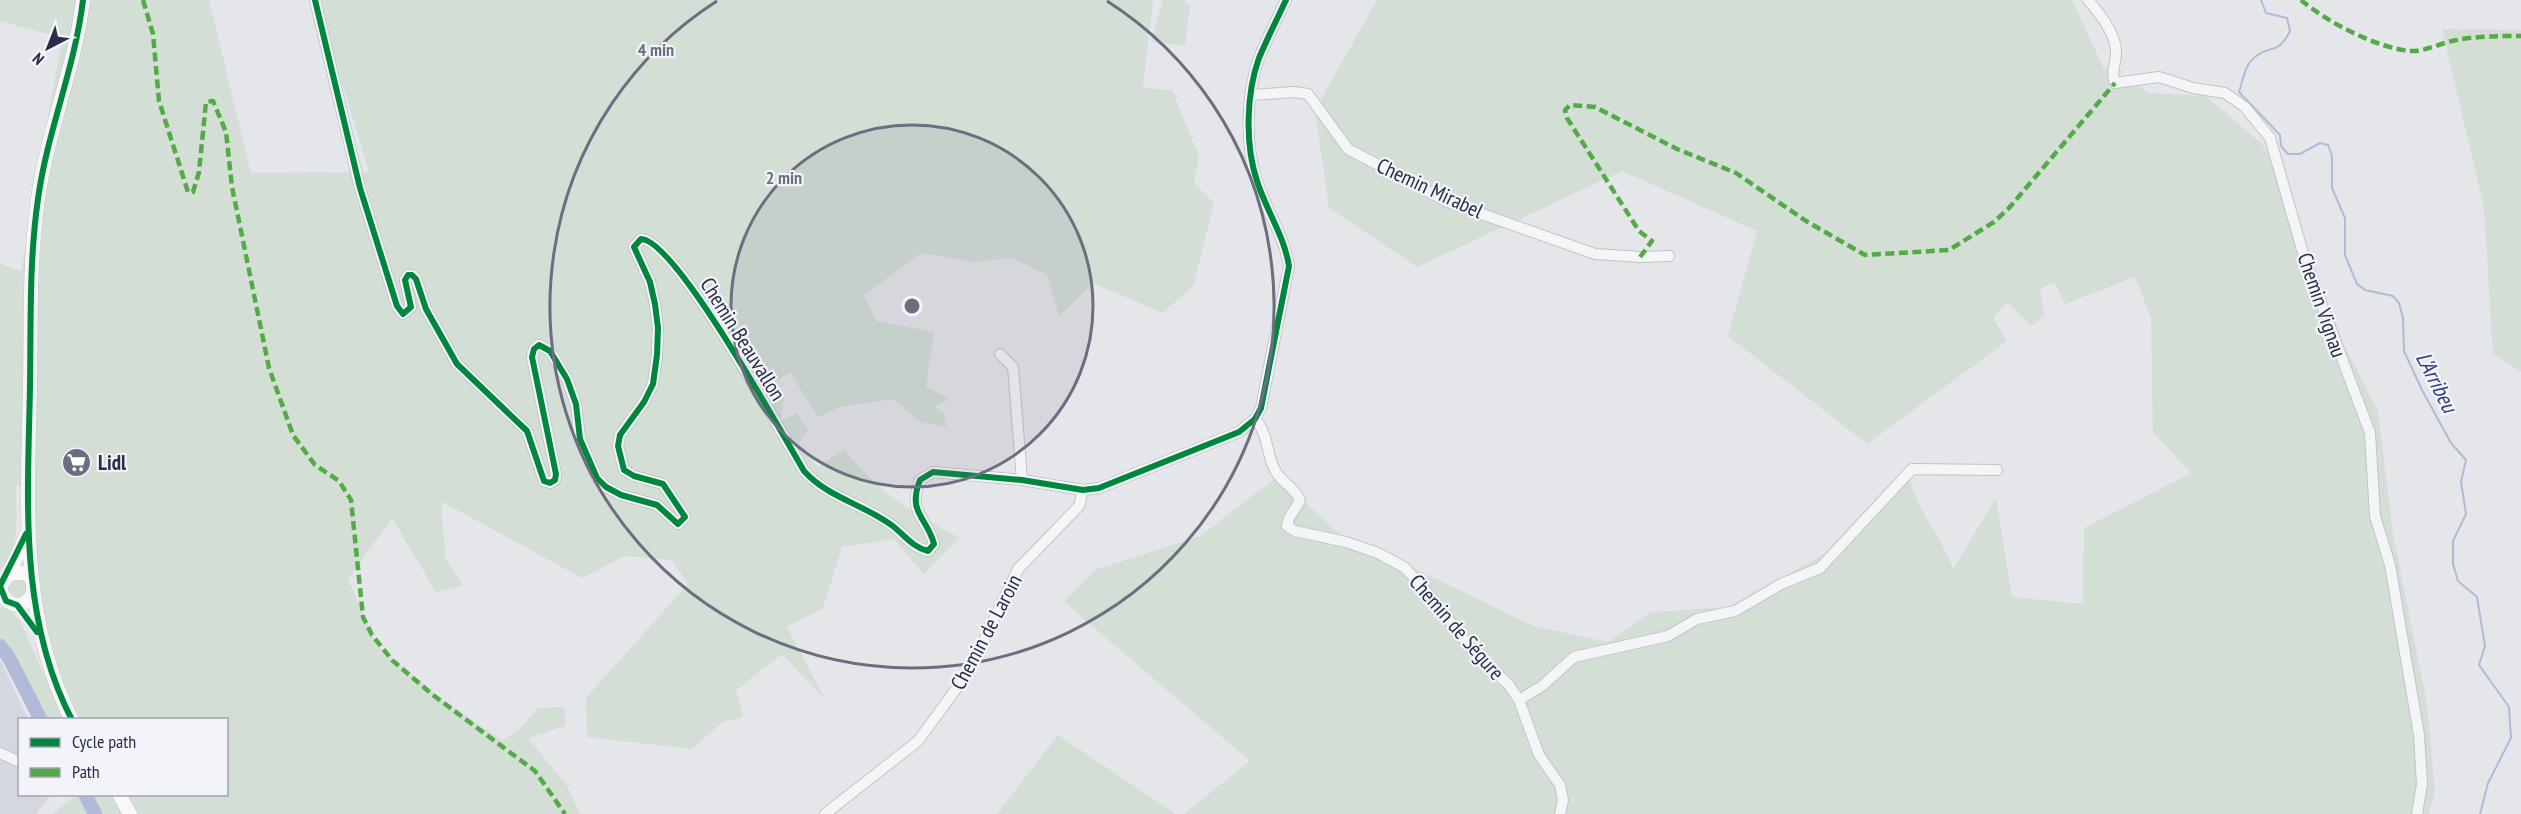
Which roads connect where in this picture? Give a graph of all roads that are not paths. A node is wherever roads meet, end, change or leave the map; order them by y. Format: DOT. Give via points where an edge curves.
graph roads {
  1 [pos="83,0"];
  2 [pos="315,0"];
  3 [pos="1286,0"];
  4 [pos="2088,0"];
  5 [pos="1252,95"];
  6 [pos="1669,256"];
  7 [pos="1000,354"];
  8 [pos="1255,420"];
  9 [pos="1998,470"];
  10 [pos="1022,480"];
  11 [pos="1083,490"];
  12 [pos="28,531"];
  13 [pos="30,577"];
  14 [pos="4,578"];
  15 [pos="33,594"];
  16 [pos="8,602"];
  17 [pos="42,640"];
  18 [pos="1519,700"];
  19 [pos="71,718"];
  20 [pos="0,753"];
  21 [pos="18,761"];
  22 [pos="120,796"];
  23 [pos="130,814"];
  24 [pos="825,814"];
  25 [pos="1560,814"];
  26 [pos="2417,814"];
  1 -- 12 [label="main road" via="38,199 32,267"];
  2 -- 10 [label="street, Chemin Beauvallon" via="360,188 397,306 404,314 411,307 405,280 412,274 457,364 527,431 544,481 550,483 556,474 532,357 539,345 550,351 567,379 576,404 580,439 597,478 621,495 657,505 678,524 685,517 663,484 624,470 618,446 620,435 653,384 657,355 655,304 634,247 641,239 654,243 683,274 804,471 816,484 892,525 920,549 928,551 934,544 915,504 925,476 933,472"];
  3 -- 5 [label="street" via="1259,60"];
  4 -- 26 [label="street, Chemin Vignau" via="2111,32 2116,51 2112,76 2115,83 2159,77 2225,93 2245,107 2270,138 2305,260 2370,433 2375,516 2390,565 2419,735 2422,784"];
  5 -- 6 [label="street, Chemin Mirabel" via="1308,94 1348,149 1448,202 1595,254"];
  5 -- 8 [label="street" via="1251,163 1287,250 1289,266 1265,392"];
  7 -- 10 [label="street" via="1012,367"];
  8 -- 11 [label="street" via="1239,432 1100,488"];
  8 -- 18 [label="street, Chemin de Ségure" via="1276,472 1296,491 1300,501 1287,526 1367,549 1404,567"];
  9 -- 18 [label="street" via="1912,469 1820,568 1735,610 1697,619 1668,636 1574,657 1542,686"];
  10 -- 11 [label="street, Chemin Beauvallon"];
  11 -- 24 [label="street, Chemin de Laroin" via="1079,506 1018,569 970,670 918,741"];
  12 -- 13 [label="main road"];
  12 -- 14 [label="main road"];
  13 -- 14 [label="main road" via="16,571"];
  13 -- 15 [label="main road"];
  14 -- 16 [label="main road" via="0,586"];
  15 -- 16 [label="main road" via="29,600"];
  15 -- 17 [label="main road"];
  16 -- 17 [label="main road"];
  17 -- 19 [label="main road"];
  18 -- 25 [label="street, Chemin de Ségure" via="1539,754 1560,786"];
  20 -- 21 [label="street"];
  22 -- 23 [label="main road"];
}
